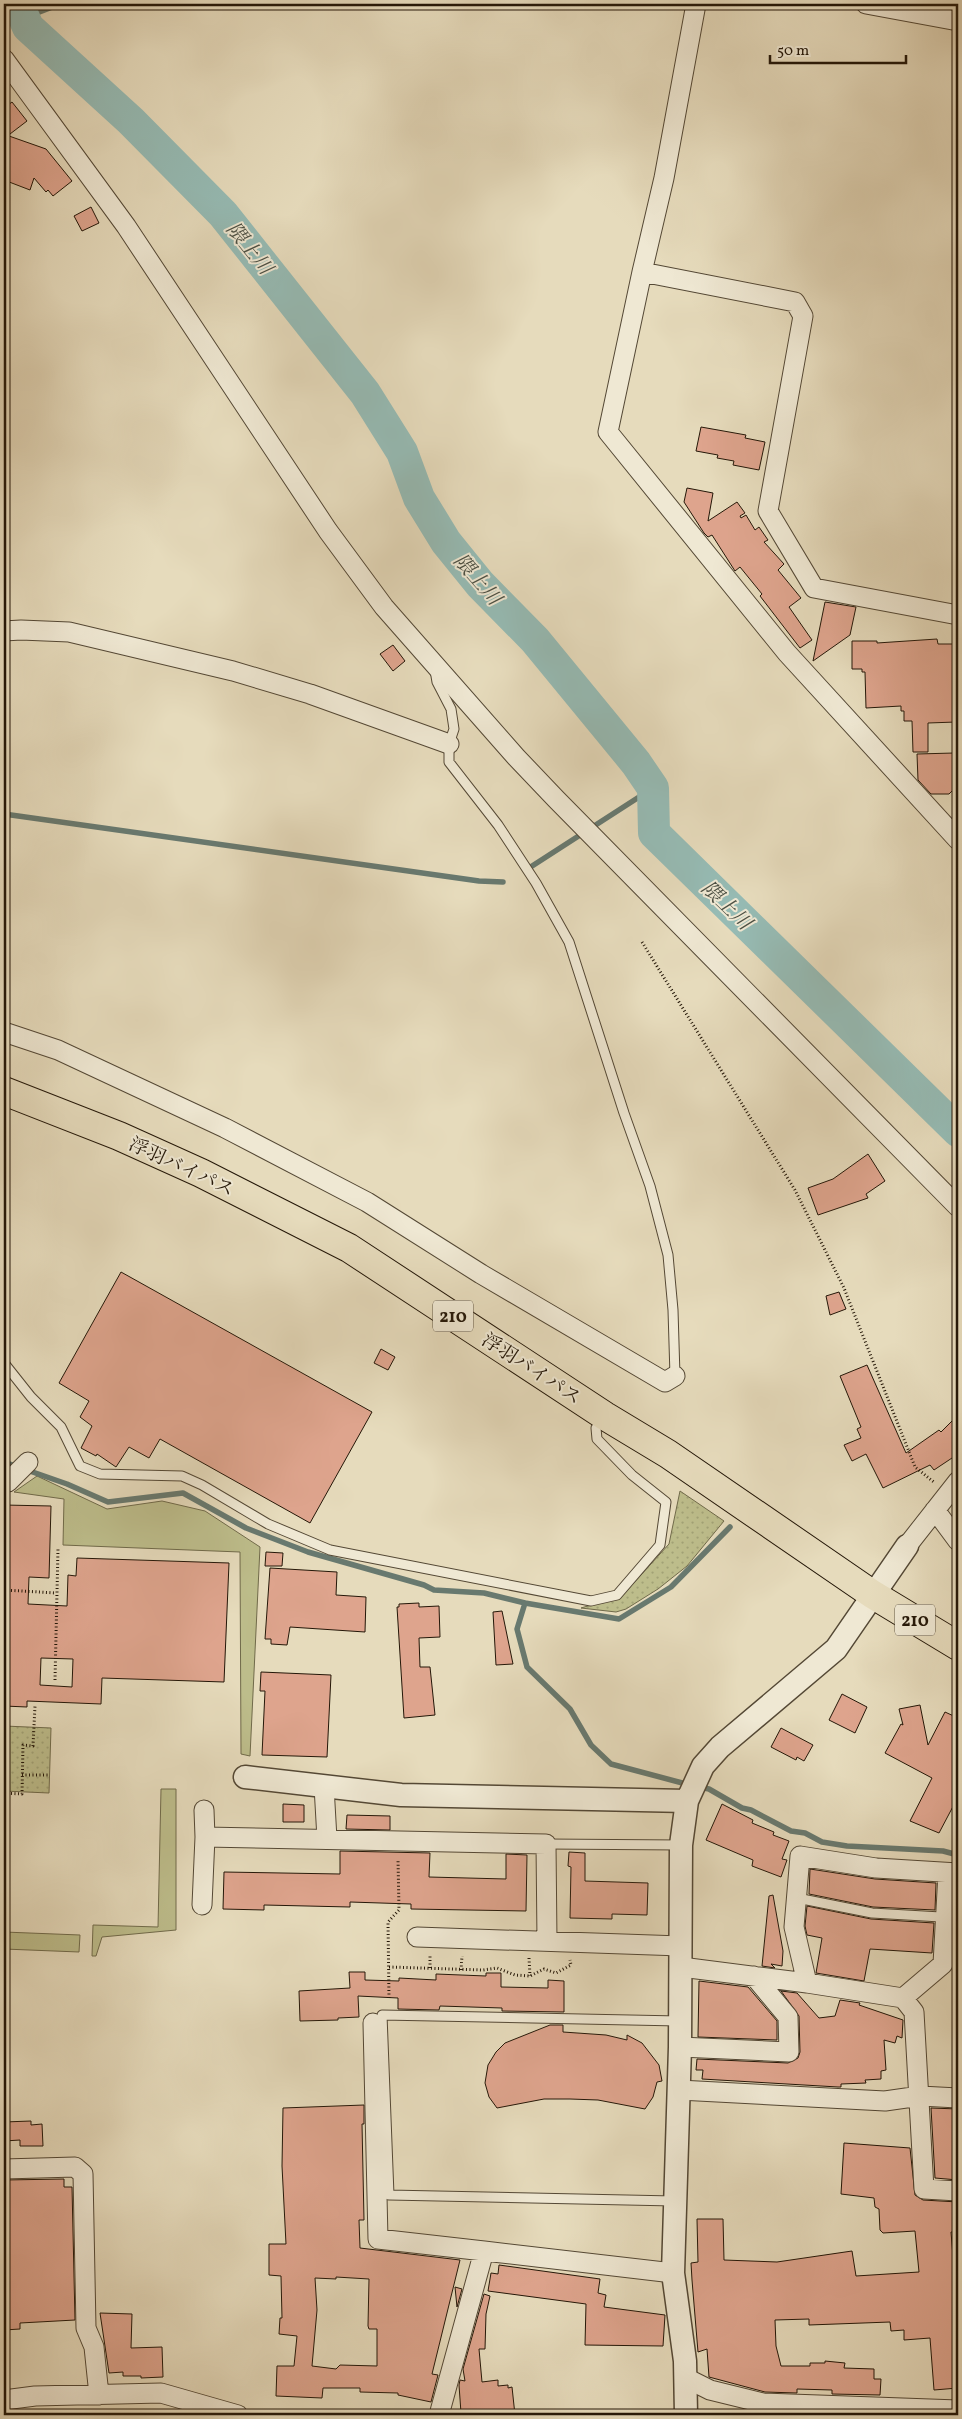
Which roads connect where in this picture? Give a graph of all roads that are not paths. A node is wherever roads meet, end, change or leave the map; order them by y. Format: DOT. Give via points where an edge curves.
graph roads {
  1 [pos="696,4"];
  2 [pos="866,4"];
  3 [pos="958,21"];
  4 [pos="4,59"];
  5 [pos="642,272"];
  6 [pos="958,615"];
  7 [pos="4,632"];
  8 [pos="435,665"];
  9 [pos="449,744"];
  10 [pos="958,840"];
  11 [pos="4,1032"];
  12 [pos="4,1091"];
  13 [pos="958,1207"];
  14 [pos="4,1363"];
  15 [pos="675,1376"];
  16 [pos="605,1416"];
  17 [pos="954,1488"];
  18 [pos="935,1510"];
  19 [pos="958,1541"];
  20 [pos="907,1546"];
  21 [pos="872,1594"];
  22 [pos="958,1646"];
  23 [pos="245,1777"];
  24 [pos="324,1786"];
  25 [pos="687,1801"];
  26 [pos="204,1810"];
  27 [pos="205,1837"];
  28 [pos="327,1839"];
  29 [pos="546,1844"];
  30 [pos="681,1845"];
  31 [pos="953,1873"];
  32 [pos="796,1898"];
  33 [pos="202,1905"];
  34 [pos="952,1918"];
  35 [pos="417,1937"];
  36 [pos="547,1941"];
  37 [pos="681,1957"];
  38 [pos="951,1964"];
  39 [pos="754,1976"];
  40 [pos="807,1983"];
  41 [pos="903,1998"];
  42 [pos="680,2021"];
  43 [pos="374,2023"];
  44 [pos="680,2047"];
  45 [pos="679,2090"];
  46 [pos="920,2096"];
  47 [pos="958,2098"];
  48 [pos="4,2169"];
  49 [pos="958,2191"];
  50 [pos="676,2201"];
  51 [pos="484,2251"];
  52 [pos="673,2273"];
  53 [pos="686,2378"];
  54 [pos="99,2395"];
  55 [pos="4,2400"];
  56 [pos="958,2410"];
  57 [pos="238,2415"];
  58 [pos="439,2415"];
  59 [pos="686,2415"];
  1 -- 5 [label="street" via="664,178"];
  2 -- 3 [label="street"];
  4 -- 8 [label="street" via="126,226 328,531 384,607"];
  5 -- 6 [label="street" via="795,302 803,316 768,511 814,588"];
  5 -- 10 [label="street" via="608,432 787,653"];
  7 -- 9 [label="street" via="69,632 233,671 310,694"];
  8 -- 9 [label="lane" via="437,682 453,719 454,729"];
  8 -- 13 [label="street" via="516,757"];
  9 -- 15 [label="lane" via="449,762 498,824 569,942 650,1186 668,1255"];
  11 -- 15 [label="street" via="58,1050 225,1128 367,1202 657,1378 665,1382"];
  12 -- 16 [label="highway, 浮羽バイパス / 210" via="119,1136 201,1173 349,1248"];
  14 -- 16 [label="lane" via="61,1427 80,1466 100,1474 182,1476 268,1524 330,1550 591,1601 617,1595 660,1546 666,1502 632,1475 597,1439 596,1428"];
  16 -- 21 [label="highway, 浮羽バイパス / 210" via="668,1454"];
  17 -- 18 [label="street"];
  18 -- 19 [label="street"];
  18 -- 20 [label="street"];
  20 -- 21 [label="street"];
  21 -- 22 [label="highway, 浮羽バイパス / 210"];
  21 -- 25 [label="street" via="836,1649 720,1746 703,1766"];
  23 -- 24 [label="street"];
  24 -- 25 [label="street" via="401,1795"];
  24 -- 28 [label="street"];
  25 -- 30 [label="street"];
  26 -- 27 [label="street"];
  27 -- 28 [label="street"];
  27 -- 33 [label="street"];
  28 -- 29 [label="street"];
  29 -- 30 [label="lane"];
  29 -- 36 [label="street"];
  30 -- 37 [label="street"];
  31 -- 32 [label="street" via="876,1868 800,1856"];
  31 -- 34 [label="street"];
  32 -- 34 [label="lane" via="872,1914"];
  32 -- 40 [label="street" via="794,1927"];
  34 -- 38 [label="street"];
  35 -- 36 [label="street"];
  36 -- 37 [label="street" via="570,1941"];
  37 -- 39 [label="street"];
  37 -- 42 [label="street"];
  38 -- 41 [label="street"];
  39 -- 40 [label="street"];
  39 -- 44 [label="street" via="788,2017 789,2052"];
  40 -- 41 [label="street"];
  41 -- 46 [label="street" via="914,2012"];
  42 -- 44 [label="street"];
  42 -- 50 [label="lane" via="382,2015 389,2195"];
  43 -- 51 [label="street" via="378,2239"];
  44 -- 45 [label="street"];
  45 -- 46 [label="street" via="885,2101"];
  45 -- 50 [label="street"];
  46 -- 47 [label="street"];
  46 -- 49 [label="street" via="924,2189"];
  48 -- 54 [label="street" via="75,2167 83,2174 86,2328 94,2346"];
  50 -- 52 [label="street"];
  51 -- 52 [label="street"];
  51 -- 58 [label="street"];
  52 -- 53 [label="street"];
  53 -- 56 [label="street" via="710,2390 763,2403"];
  53 -- 59 [label="street"];
  54 -- 55 [label="street"];
  54 -- 57 [label="street" via="160,2393"];
}
